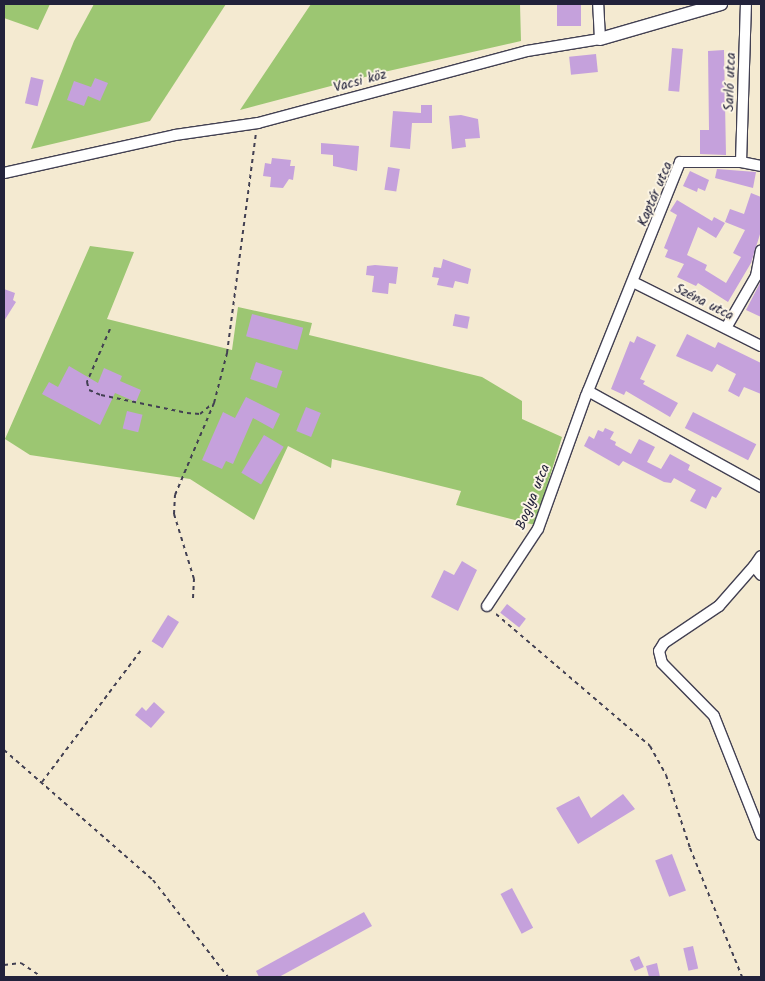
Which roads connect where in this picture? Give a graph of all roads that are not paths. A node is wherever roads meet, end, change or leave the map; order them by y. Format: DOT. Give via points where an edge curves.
graph roads {
  1 [pos="598,4"];
  2 [pos="721,4"];
  3 [pos="746,4"];
  4 [pos="600,39"];
  5 [pos="741,162"];
  6 [pos="761,166"];
  7 [pos="4,173"];
  8 [pos="761,250"];
  9 [pos="634,282"];
  10 [pos="726,328"];
  11 [pos="761,346"];
  12 [pos="588,390"];
  13 [pos="761,487"];
  14 [pos="761,556"];
  15 [pos="754,566"];
  16 [pos="761,575"];
  17 [pos="487,606"];
  18 [pos="761,835"];
  1 -- 4 [label="street"];
  2 -- 4 [label="street, Vacsi köz"];
  3 -- 5 [label="street, Sarló utca"];
  4 -- 7 [label="street, Vacsi köz" via="527,51 258,124 175,134"];
  5 -- 6 [label="street, Kaptár utca"];
  5 -- 9 [label="street, Kaptár utca" via="680,162"];
  8 -- 10 [label="street" via="756,276"];
  9 -- 10 [label="street, Széna utca"];
  9 -- 12 [label="street, Boglya utca"];
  10 -- 11 [label="street, Széna utca"];
  12 -- 13 [label="street"];
  12 -- 17 [label="street, Boglya utca" via="538,529"];
  14 -- 15 [label="street"];
  15 -- 16 [label="street"];
  15 -- 18 [label="street" via="719,606 664,643 659,651 662,663 714,716"];
}
